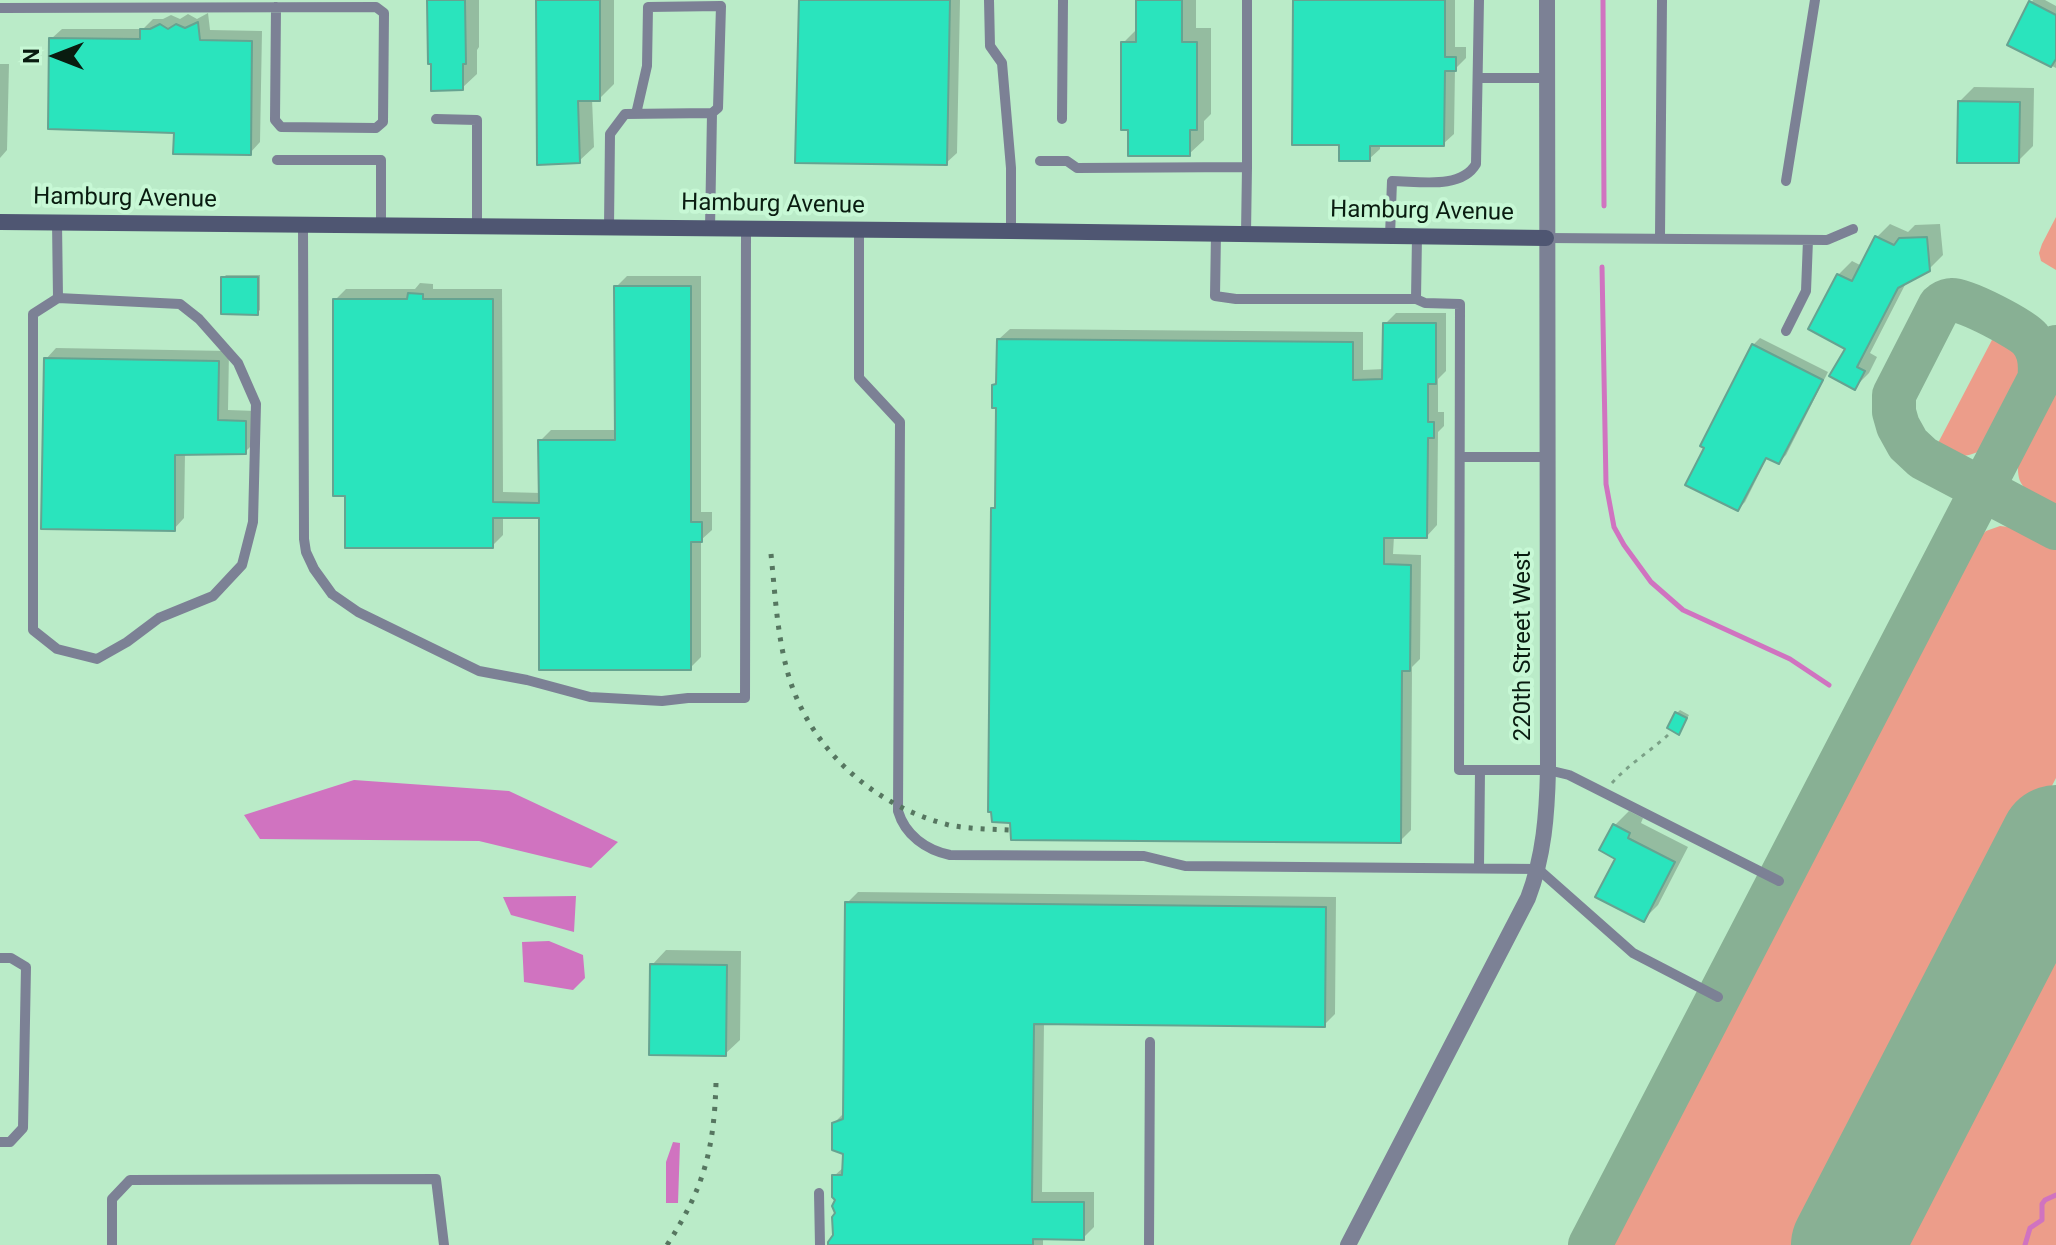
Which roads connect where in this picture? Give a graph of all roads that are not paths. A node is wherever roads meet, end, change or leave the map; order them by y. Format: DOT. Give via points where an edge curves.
graph roads {
  1 [pos="989,0"];
  2 [pos="1063,0"];
  3 [pos="1247,0"];
  4 [pos="1479,0"];
  5 [pos="1547,0"];
  6 [pos="1662,0"];
  7 [pos="1815,0"];
  8 [pos="276,7"];
  9 [pos="0,8"];
  10 [pos="1478,78"];
  11 [pos="1547,78"];
  12 [pos="712,113"];
  13 [pos="636,114"];
  14 [pos="436,119"];
  15 [pos="1062,119"];
  16 [pos="277,160"];
  17 [pos="1040,161"];
  18 [pos="1247,167"];
  19 [pos="1786,181"];
  20 [pos="0,222"];
  21 [pos="57,222"];
  22 [pos="303,225"];
  23 [pos="381,226"];
  24 [pos="477,226"];
  25 [pos="609,227"];
  26 [pos="710,229"];
  27 [pos="746,229"];
  28 [pos="1853,229"];
  29 [pos="859,230"];
  30 [pos="1011,231"];
  31 [pos="1216,233"];
  32 [pos="1246,234"];
  33 [pos="1390,236"];
  34 [pos="1417,236"];
  35 [pos="1660,237"];
  36 [pos="1546,238"];
  37 [pos="1808,240"];
  38 [pos="58,298"];
  39 [pos="1416,299"];
  40 [pos="1786,331"];
  41 [pos="1460,457"];
  42 [pos="1547,457"];
  43 [pos="1480,770"];
  44 [pos="1548,770"];
  45 [pos="1479,868"];
  46 [pos="1538,869"];
  47 [pos="1779,881"];
  48 [pos="0,958"];
  49 [pos="1718,997"];
  50 [pos="1150,1042"];
  51 [pos="0,1142"];
  52 [pos="819,1193"];
  53 [pos="112,1245"];
  54 [pos="444,1245"];
  55 [pos="820,1245"];
  56 [pos="1149,1245"];
  57 [pos="1348,1245"];
  1 -- 30 [label="lane" via="990,46 1002,63"];
  2 -- 15 [label="lane"];
  3 -- 18 [label="lane"];
  4 -- 10 [label="lane"];
  5 -- 11 [label="street, 220th Street West"];
  6 -- 35 [label="lane"];
  7 -- 19 [label="lane"];
  8 -- 8 [label="lane" via="376,7 384,13 383,122 376,128 281,127 275,120"];
  8 -- 9 [label="lane"];
  10 -- 11 [label="lane"];
  10 -- 33 [label="lane" via="1474,169 1448,182 1392,181"];
  11 -- 36 [label="street, 220th Street West"];
  12 -- 13 [label="lane"];
  12 -- 13 [label="lane" via="718,108 721,6 648,7 647,66"];
  12 -- 26 [label="lane"];
  13 -- 25 [label="lane" via="625,114 610,134"];
  14 -- 24 [label="lane" via="477,120"];
  16 -- 23 [label="lane" via="381,160"];
  17 -- 18 [label="lane" via="1067,161 1077,168"];
  18 -- 32 [label="lane"];
  20 -- 21 [label="street, Hamburg Avenue"];
  21 -- 22 [label="street, Hamburg Avenue"];
  21 -- 38 [label="lane"];
  22 -- 23 [label="street, Hamburg Avenue"];
  22 -- 27 [label="lane" via="304,539 321,580 358,612 479,671 590,697 662,701 745,698"];
  23 -- 24 [label="street, Hamburg Avenue"];
  24 -- 25 [label="street, Hamburg Avenue"];
  25 -- 26 [label="street, Hamburg Avenue"];
  26 -- 27 [label="street, Hamburg Avenue"];
  27 -- 29 [label="street, Hamburg Avenue"];
  28 -- 37 [label="lane" via="1827,240"];
  29 -- 30 [label="street, Hamburg Avenue"];
  29 -- 45 [label="lane" via="859,378 900,422 898,811 906,829 924,845 950,855 1144,856 1185,866"];
  30 -- 31 [label="street, Hamburg Avenue"];
  31 -- 32 [label="street, Hamburg Avenue"];
  31 -- 39 [label="lane" via="1215,296"];
  32 -- 33 [label="street, Hamburg Avenue"];
  33 -- 34 [label="street, Hamburg Avenue"];
  34 -- 36 [label="street, Hamburg Avenue"];
  34 -- 39 [label="lane"];
  35 -- 36 [label="lane"];
  35 -- 37 [label="lane"];
  36 -- 42 [label="street, 220th Street West"];
  37 -- 40 [label="lane" via="1806,291"];
  38 -- 38 [label="lane" via="180,304 238,363 256,404 253,522 242,565 213,596 159,618 97,659 57,649 33,630 33,314"];
  39 -- 41 [label="lane" via="1460,304"];
  41 -- 42 [label="lane"];
  41 -- 43 [label="lane" via="1459,770"];
  42 -- 44 [label="street, 220th Street West"];
  43 -- 44 [label="lane"];
  43 -- 45 [label="lane"];
  44 -- 46 [label="street, 220th Street West"];
  44 -- 47 [label="lane" via="1569,775"];
  45 -- 46 [label="lane"];
  46 -- 49 [label="lane" via="1633,953"];
  46 -- 57 [label="street, 220th Street West" via="1521,912"];
  48 -- 51 [label="lane" via="26,967 23,1128 10,1142"];
  50 -- 56 [label="lane"];
  52 -- 55 [label="lane"];
  53 -- 54 [label="lane" via="112,1199 130,1180 406,1179 436,1179"];
}
